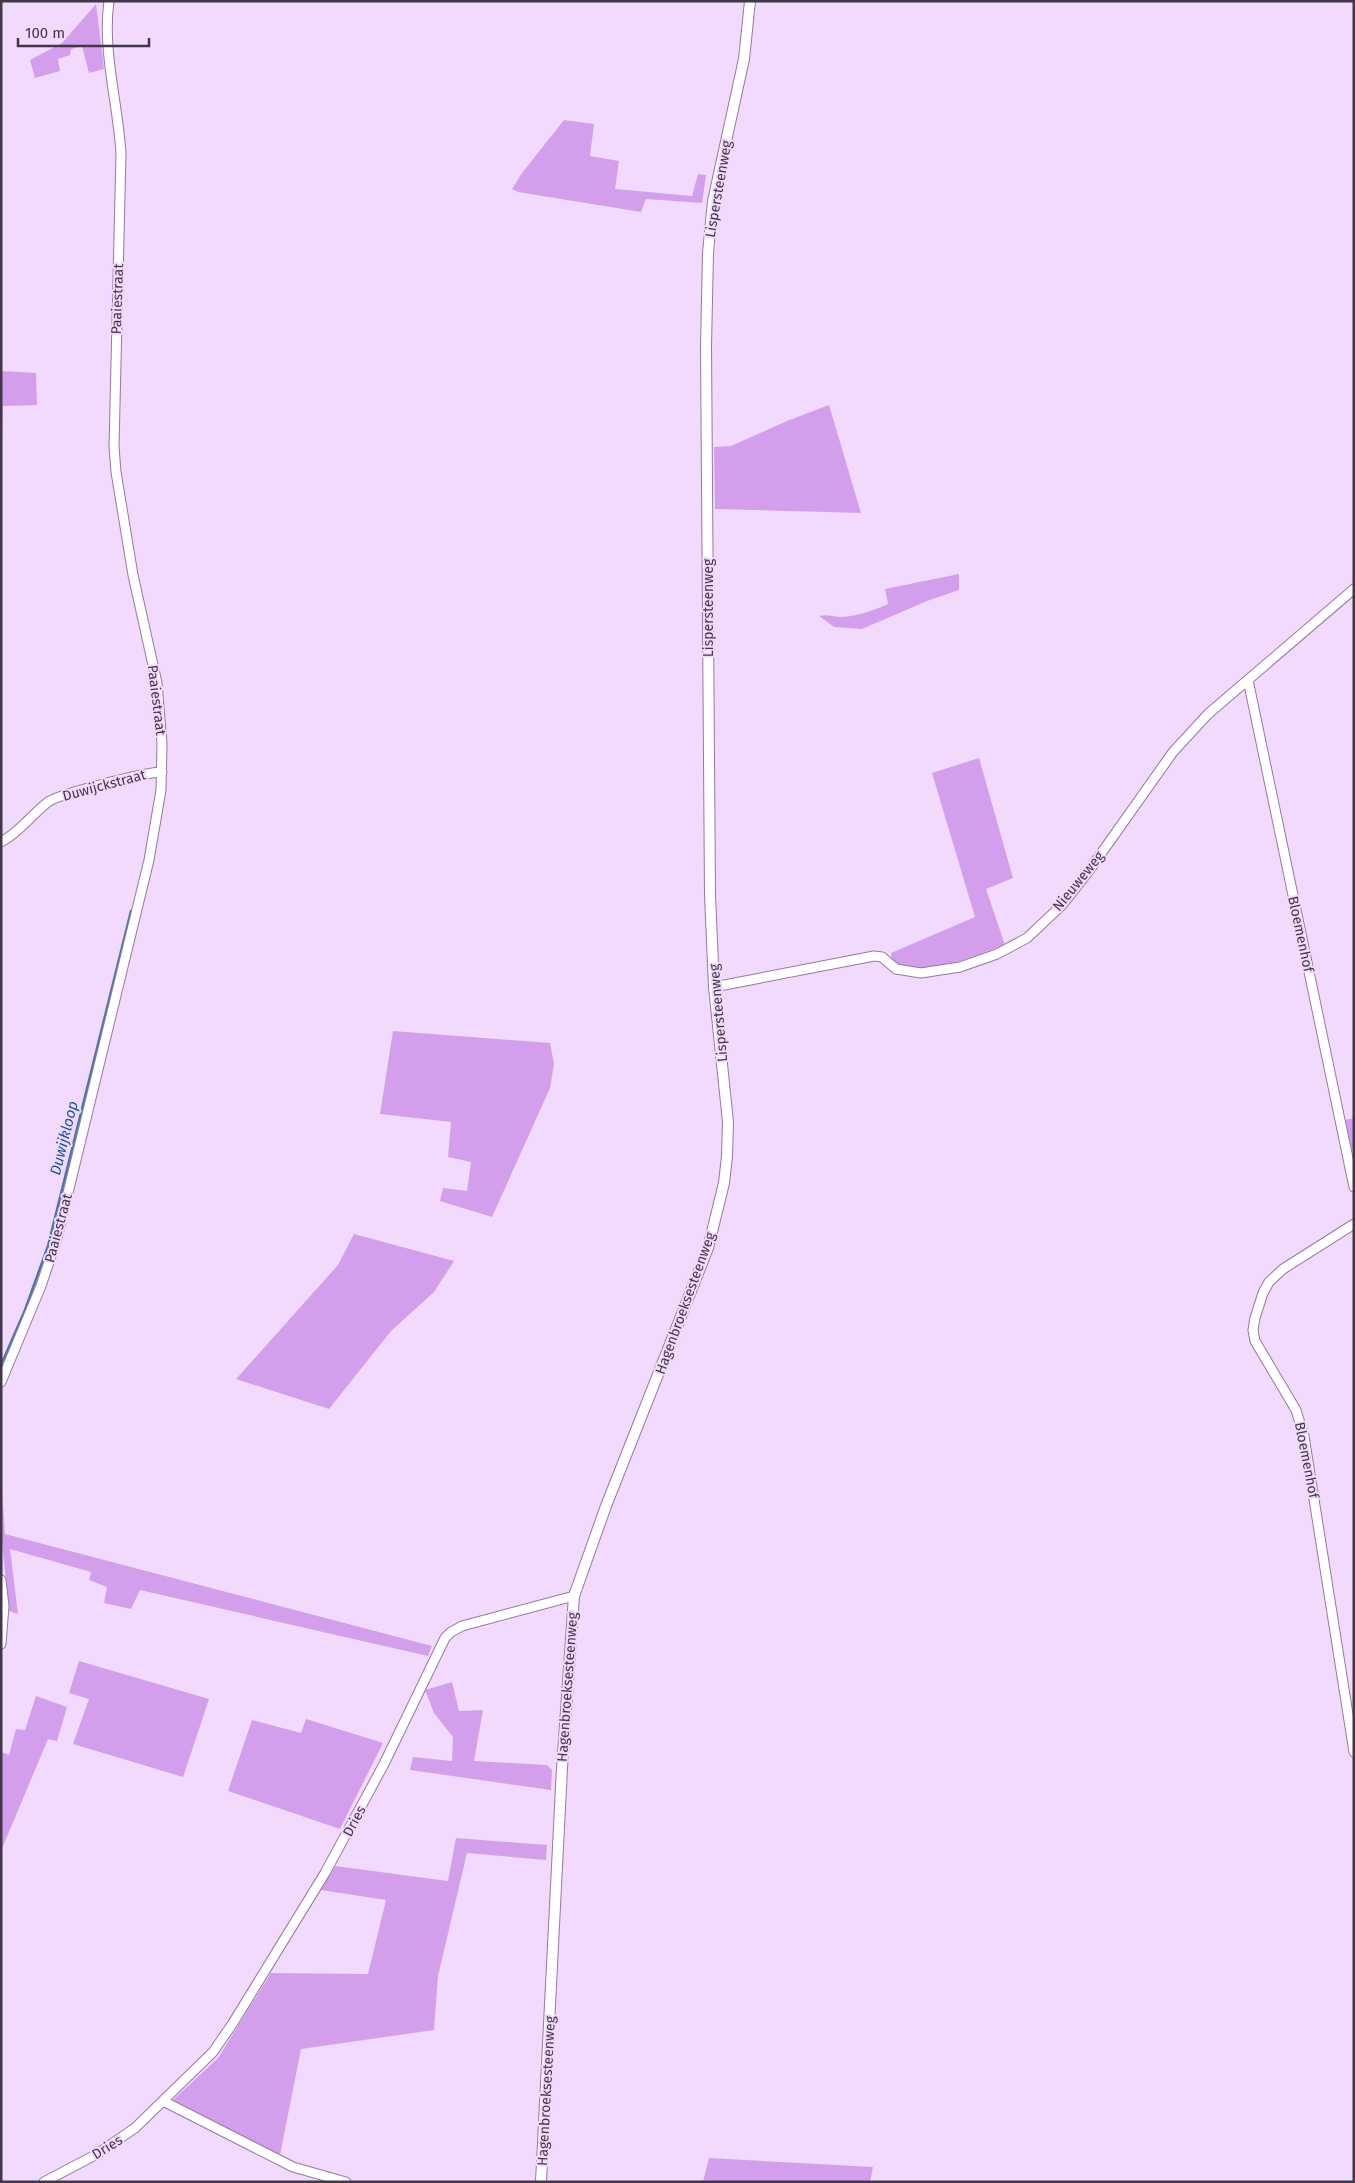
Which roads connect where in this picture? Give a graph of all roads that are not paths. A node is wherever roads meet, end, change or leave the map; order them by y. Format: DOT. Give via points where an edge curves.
graph roads {
  1 [pos="109,1"];
  2 [pos="750,1"];
  3 [pos="1354,589"];
  4 [pos="1248,680"];
  5 [pos="162,772"];
  6 [pos="1,842"];
  7 [pos="714,987"];
  8 [pos="1354,1187"];
  9 [pos="716,1217"];
  10 [pos="1354,1224"];
  11 [pos="1,1382"];
  12 [pos="1,1580"];
  13 [pos="574,1596"];
  14 [pos="1,1644"];
  15 [pos="1354,1752"];
  16 [pos="163,2101"];
  17 [pos="44,2182"];
  18 [pos="346,2182"];
  19 [pos="541,2182"];
  1 -- 5 [label="street, Paaiestraat" via="107,29 122,153 114,409 116,472 133,574 157,683"];
  2 -- 7 [label="street, Lispersteenweg" via="744,59 713,201 708,253 706,356"];
  3 -- 4 [label="street, Nieuweweg"];
  4 -- 7 [label="street, Nieuweweg" via="1208,714 1173,752 1062,906 1027,938 969,964 921,974 896,969 882,957 874,956"];
  4 -- 8 [label="street, Bloemenhof"];
  5 -- 6 [label="street, Duwijckstraat" via="143,774 52,800"];
  5 -- 11 [label="street, Paaiestraat" via="154,836 56,1238 41,1286"];
  7 -- 9 [label="street, Lispersteenweg" via="728,1122 724,1182"];
  9 -- 13 [label="street, Hagenbroeksesteenweg" via="708,1248"];
  10 -- 15 [label="street, Bloemenhof" via="1283,1269 1269,1282 1258,1307 1253,1330 1260,1352 1296,1410 1304,1436"];
  12 -- 14 [label="street" via="4,1606"];
  13 -- 16 [label="street, Dries" via="462,1626 445,1638 347,1834 233,2023 213,2052"];
  13 -- 19 [label="street, Hagenbroeksesteenweg"];
  16 -- 17 [label="street, Dries" via="117,2142"];
  16 -- 18 [label="street" via="293,2167"];
}
